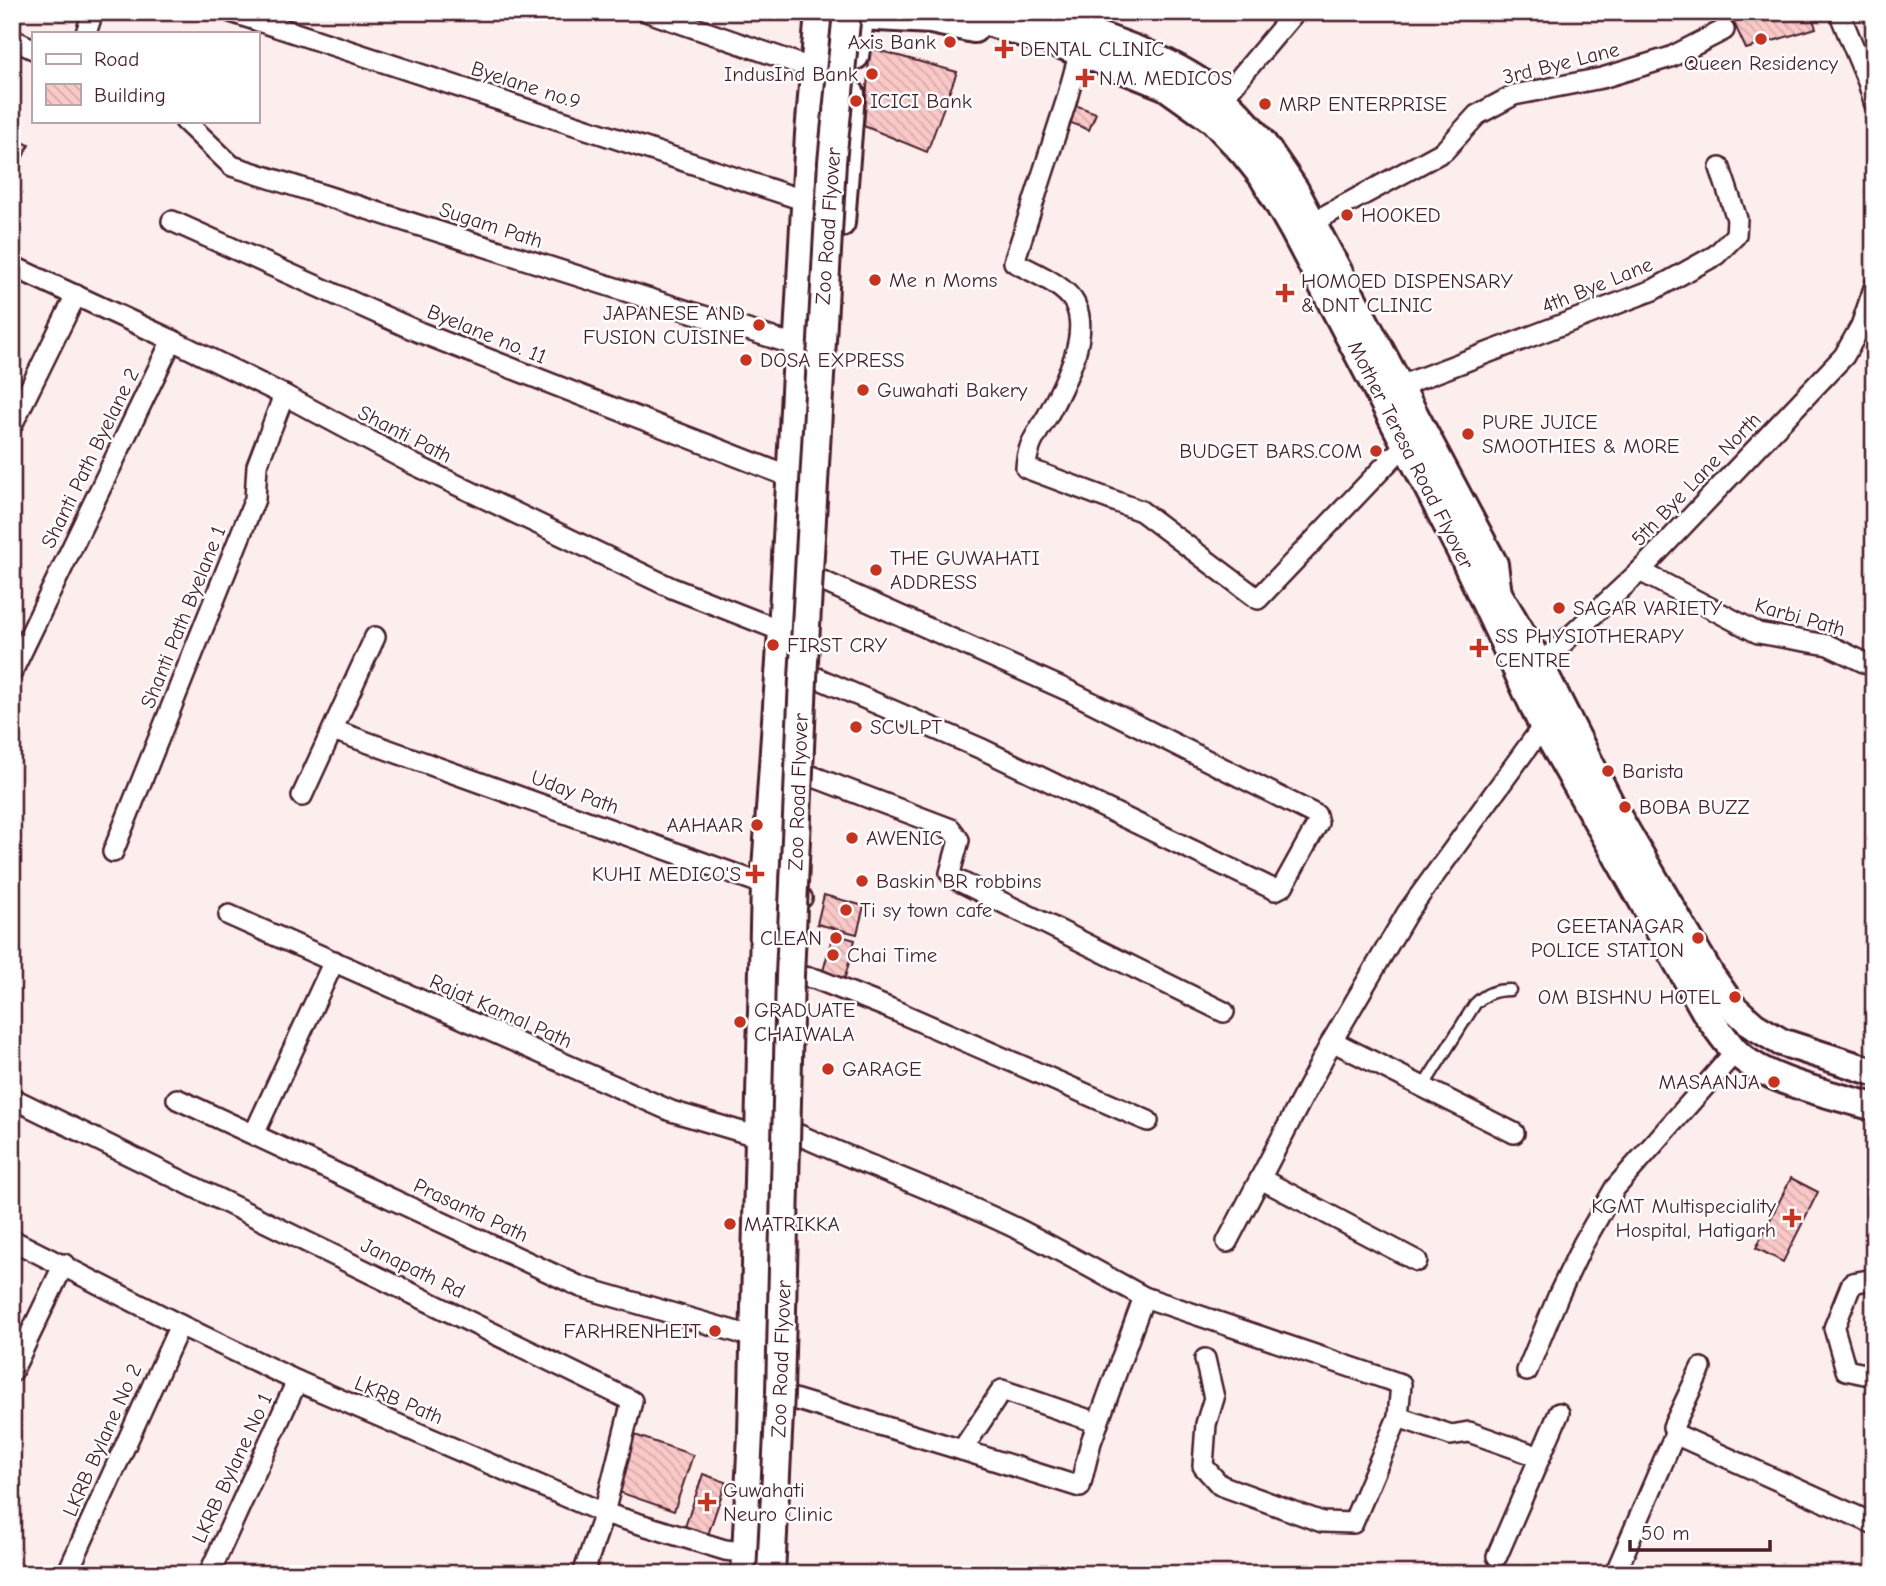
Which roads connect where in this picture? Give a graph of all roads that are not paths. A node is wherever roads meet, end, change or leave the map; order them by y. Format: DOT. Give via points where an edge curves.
graph roads {
  1 [pos="93,12"];
  2 [pos="231,12"];
  3 [pos="648,12"];
  4 [pos="956,12"];
  5 [pos="990,12"];
  6 [pos="1028,12"];
  7 [pos="1295,12"];
  8 [pos="1839,12"];
  9 [pos="823,13"];
  10 [pos="856,14"];
  11 [pos="1059,18"];
  12 [pos="1724,30"];
  13 [pos="86,32"];
  14 [pos="12,39"];
  15 [pos="32,49"];
  16 [pos="1077,62"];
  17 [pos="814,69"];
  18 [pos="1222,99"];
  19 [pos="1874,102"];
  20 [pos="186,122"];
  21 [pos="1720,168"];
  22 [pos="806,201"];
  23 [pos="172,221"];
  24 [pos="1313,222"];
  25 [pos="12,266"];
  26 [pos="1873,291"];
  27 [pos="76,295"];
  28 [pos="172,340"];
  29 [pos="798,346"];
  30 [pos="1400,386"];
  31 [pos="284,396"];
  32 [pos="12,425"];
  33 [pos="1395,454"];
  34 [pos="790,477"];
  35 [pos="1469,556"];
  36 [pos="1640,570"];
  37 [pos="820,580"];
  38 [pos="1492,599"];
  39 [pos="782,631"];
  40 [pos="375,637"];
  41 [pos="1874,667"];
  42 [pos="12,672"];
  43 [pos="1532,673"];
  44 [pos="815,677"];
  45 [pos="1543,726"];
  46 [pos="332,730"];
  47 [pos="809,775"];
  48 [pos="302,796"];
  49 [pos="113,852"];
  50 [pos="765,885"];
  51 [pos="802,898"];
  52 [pos="229,915"];
  53 [pos="334,961"];
  54 [pos="799,976"];
  55 [pos="1510,989"];
  56 [pos="1224,1012"];
  57 [pos="1332,1041"];
  58 [pos="1735,1052"];
  59 [pos="1874,1072"];
  60 [pos="1423,1087"];
  61 [pos="12,1098"];
  62 [pos="177,1099"];
  63 [pos="1874,1107"];
  64 [pos="1148,1121"];
  65 [pos="1514,1133"];
  66 [pos="254,1134"];
  67 [pos="797,1134"];
  68 [pos="759,1137"];
  69 [pos="1261,1179"];
  70 [pos="12,1240"];
  71 [pos="1227,1242"];
  72 [pos="1417,1261"];
  73 [pos="64,1264"];
  74 [pos="1874,1279"];
  75 [pos="1144,1297"];
  76 [pos="180,1325"];
  77 [pos="754,1337"];
  78 [pos="1205,1359"];
  79 [pos="1701,1368"];
  80 [pos="1527,1371"];
  81 [pos="12,1372"];
  82 [pos="1874,1376"];
  83 [pos="297,1381"];
  84 [pos="791,1398"];
  85 [pos="1559,1413"];
  86 [pos="1398,1417"];
  87 [pos="1098,1423"];
  88 [pos="1675,1434"];
  89 [pos="962,1450"];
  90 [pos="1540,1457"];
  91 [pos="604,1513"];
  92 [pos="1874,1524"];
  93 [pos="1497,1556"];
  94 [pos="748,1567"];
  95 [pos="780,1568"];
  96 [pos="67,1574"];
  97 [pos="209,1574"];
  98 [pos="583,1574"];
  99 [pos="1615,1574"];
  1 -- 13 [label="street"];
  2 -- 22 [label="street, Byelane no.9"];
  3 -- 17 [label="street"];
  4 -- 35 [label="main road, Mother Teresa Road Flyover" via="1075,50 1165,86 1214,121 1263,177"];
  5 -- 35 [label="main road, Mother Teresa Road Flyover" via="1158,72 1204,100 1236,127 1275,177 1304,226 1397,400"];
  6 -- 11 [label="main road"];
  7 -- 18 [label="street"];
  8 -- 19 [label="street"];
  9 -- 10 [label="main road"];
  9 -- 17 [label="main road"];
  9 -- 94 [label="main road, Zoo Road Flyover" via="824,70 779,865 767,1342"];
  10 -- 16 [label="main road" via="971,28"];
  10 -- 37 [label="main road"];
  10 -- 95 [label="main road, Zoo Road Flyover, bridge" via="832,162 805,634 790,976"];
  11 -- 18 [label="main road" via="1150,55"];
  12 -- 24 [label="street, 3rd Bye Lane" via="1671,57 1602,78 1514,95 1477,115 1444,151"];
  14 -- 15 [label="street"];
  16 -- 33 [label="main road" via="1139,84 1221,143 1255,186"];
  16 -- 33 [label="street" via="1014,262 1052,281 1075,303 1081,326 1068,378 1027,452 1026,468 1141,511 1258,599"];
  17 -- 22 [label="main road"];
  18 -- 24 [label="main road" via="1262,140"];
  20 -- 29 [label="street, Sugam Path" via="232,166"];
  21 -- 30 [label="street, 4th Bye Lane" via="1737,219 1736,236 1716,255 1653,290"];
  22 -- 29 [label="main road"];
  23 -- 34 [label="street, Byelane no. 11" via="419,332"];
  24 -- 30 [label="main road"];
  25 -- 27 [label="street, Shanti Path"];
  26 -- 36 [label="street, 5th Bye Lane North" via="1844,356"];
  27 -- 28 [label="street, Shanti Path"];
  27 -- 32 [label="street"];
  28 -- 31 [label="street, Shanti Path"];
  28 -- 42 [label="street, Shanti Path Byelane 2"];
  29 -- 34 [label="main road"];
  30 -- 38 [label="main road" via="1494,564"];
  31 -- 39 [label="street, Shanti Path" via="412,464 672,588"];
  31 -- 49 [label="street, Shanti Path Byelane 1" via="257,467 255,499"];
  33 -- 38 [label="main road" via="1463,583"];
  34 -- 39 [label="main road"];
  35 -- 38 [label="main road, Mother Teresa Road Flyover"];
  36 -- 41 [label="street, Karbi Path" via="1758,633 1828,645"];
  36 -- 43 [label="street, 5th Bye Lane North"];
  37 -- 44 [label="main road"];
  37 -- 44 [label="street" via="1069,691 1316,815 1318,823 1283,886 1275,890 982,749"];
  38 -- 43 [label="main road, Mother Teresa Road Flyover"];
  39 -- 50 [label="main road"];
  40 -- 46 [label="street"];
  43 -- 45 [label="main road"];
  43 -- 59 [label="main road" via="1733,1007 1781,1042"];
  44 -- 47 [label="main road"];
  45 -- 57 [label="street" via="1407,913"];
  45 -- 58 [label="main road" via="1704,1011"];
  46 -- 48 [label="street"];
  46 -- 50 [label="street, Uday Path"];
  47 -- 51 [label="main road"];
  47 -- 56 [label="street" via="951,829 959,840 950,873 955,879"];
  50 -- 51 [label="street, Uday Path"];
  50 -- 68 [label="main road"];
  51 -- 54 [label="main road"];
  52 -- 53 [label="street, Rajat Kamal Path"];
  53 -- 66 [label="street"];
  53 -- 68 [label="street, Rajat Kamal Path" via="671,1111"];
  54 -- 64 [label="street" via="889,1008"];
  54 -- 67 [label="main road"];
  55 -- 60 [label="lane" via="1485,994 1475,1004"];
  57 -- 60 [label="street"];
  57 -- 69 [label="street"];
  58 -- 63 [label="main road" via="1771,1075"];
  58 -- 80 [label="street" via="1615,1188 1583,1244"];
  60 -- 65 [label="street"];
  61 -- 91 [label="street, Janapath Rd" via="632,1401"];
  62 -- 66 [label="street, Prasanta Path"];
  66 -- 77 [label="street, Prasanta Path" via="581,1287"];
  67 -- 75 [label="street" via="1021,1231"];
  67 -- 84 [label="main road"];
  68 -- 77 [label="main road"];
  69 -- 71 [label="street"];
  69 -- 72 [label="street"];
  70 -- 73 [label="street, LKRB Path"];
  73 -- 76 [label="street, LKRB Path"];
  73 -- 81 [label="street"];
  74 -- 82 [label="street" via="1852,1283 1834,1328 1846,1370"];
  75 -- 86 [label="street" via="1401,1384"];
  75 -- 87 [label="street"];
  76 -- 83 [label="street, LKRB Path"];
  76 -- 96 [label="street, LKRB Bylane No 2"];
  77 -- 94 [label="main road"];
  78 -- 86 [label="street" via="1214,1398 1206,1424 1203,1466 1220,1485 1322,1522 1353,1523"];
  79 -- 88 [label="street" via="1673,1427"];
  83 -- 91 [label="street, LKRB Path"];
  83 -- 97 [label="street, LKRB Bylane No 1"];
  84 -- 89 [label="street"];
  84 -- 95 [label="main road"];
  85 -- 90 [label="street"];
  86 -- 90 [label="street" via="1451,1435 1469,1432"];
  87 -- 89 [label="street" via="1002,1390"];
  87 -- 89 [label="street" via="1080,1487"];
  88 -- 92 [label="street"];
  88 -- 99 [label="street"];
  90 -- 93 [label="street"];
  91 -- 94 [label="street, LKRB Path" via="725,1550"];
  91 -- 98 [label="street, Janapath Rd"];
  94 -- 95 [label="street, LKRB Path"];
}
